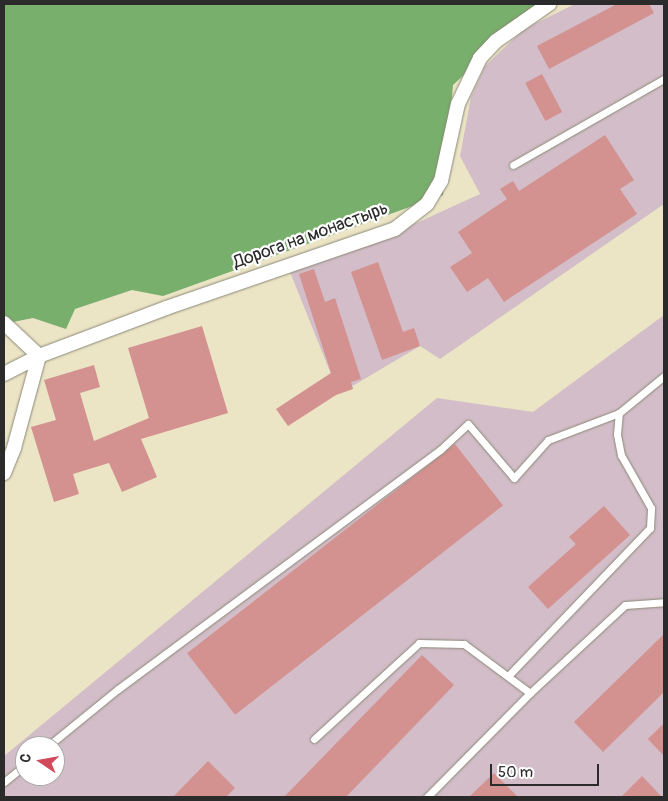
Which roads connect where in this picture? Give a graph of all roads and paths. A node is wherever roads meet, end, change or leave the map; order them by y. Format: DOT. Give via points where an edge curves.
graph roads {
  1 [pos="549,4"];
  2 [pos="664,79"];
  3 [pos="513,164"];
  4 [pos="4,323"];
  5 [pos="39,356"];
  6 [pos="4,374"];
  7 [pos="664,376"];
  8 [pos="619,413"];
  9 [pos="4,474"];
  10 [pos="664,602"];
  11 [pos="508,676"];
  12 [pos="530,693"];
  13 [pos="60,736"];
  14 [pos="314,739"];
  15 [pos="15,773"];
  16 [pos="4,782"];
  17 [pos="427,797"];
  1 -- 5 [label="street, Дорога на монастырь" via="496,41 480,58 458,104 441,181 427,204 395,229 166,308"];
  2 -- 3 [label="lane"];
  4 -- 5 [label="street"];
  5 -- 6 [label="street, Дорога на монастырь"];
  5 -- 9 [label="street"];
  7 -- 8 [label="lane"];
  8 -- 11 [label="lane" via="617,434 621,455 652,508 650,528"];
  8 -- 13 [label="lane" via="548,440 514,478 468,424 440,450 118,689"];
  10 -- 12 [label="lane" via="625,606"];
  11 -- 12 [label="lane"];
  11 -- 14 [label="lane" via="464,644 419,643"];
  12 -- 17 [label="lane"];
  15 -- 16 [label="lane"];
}
